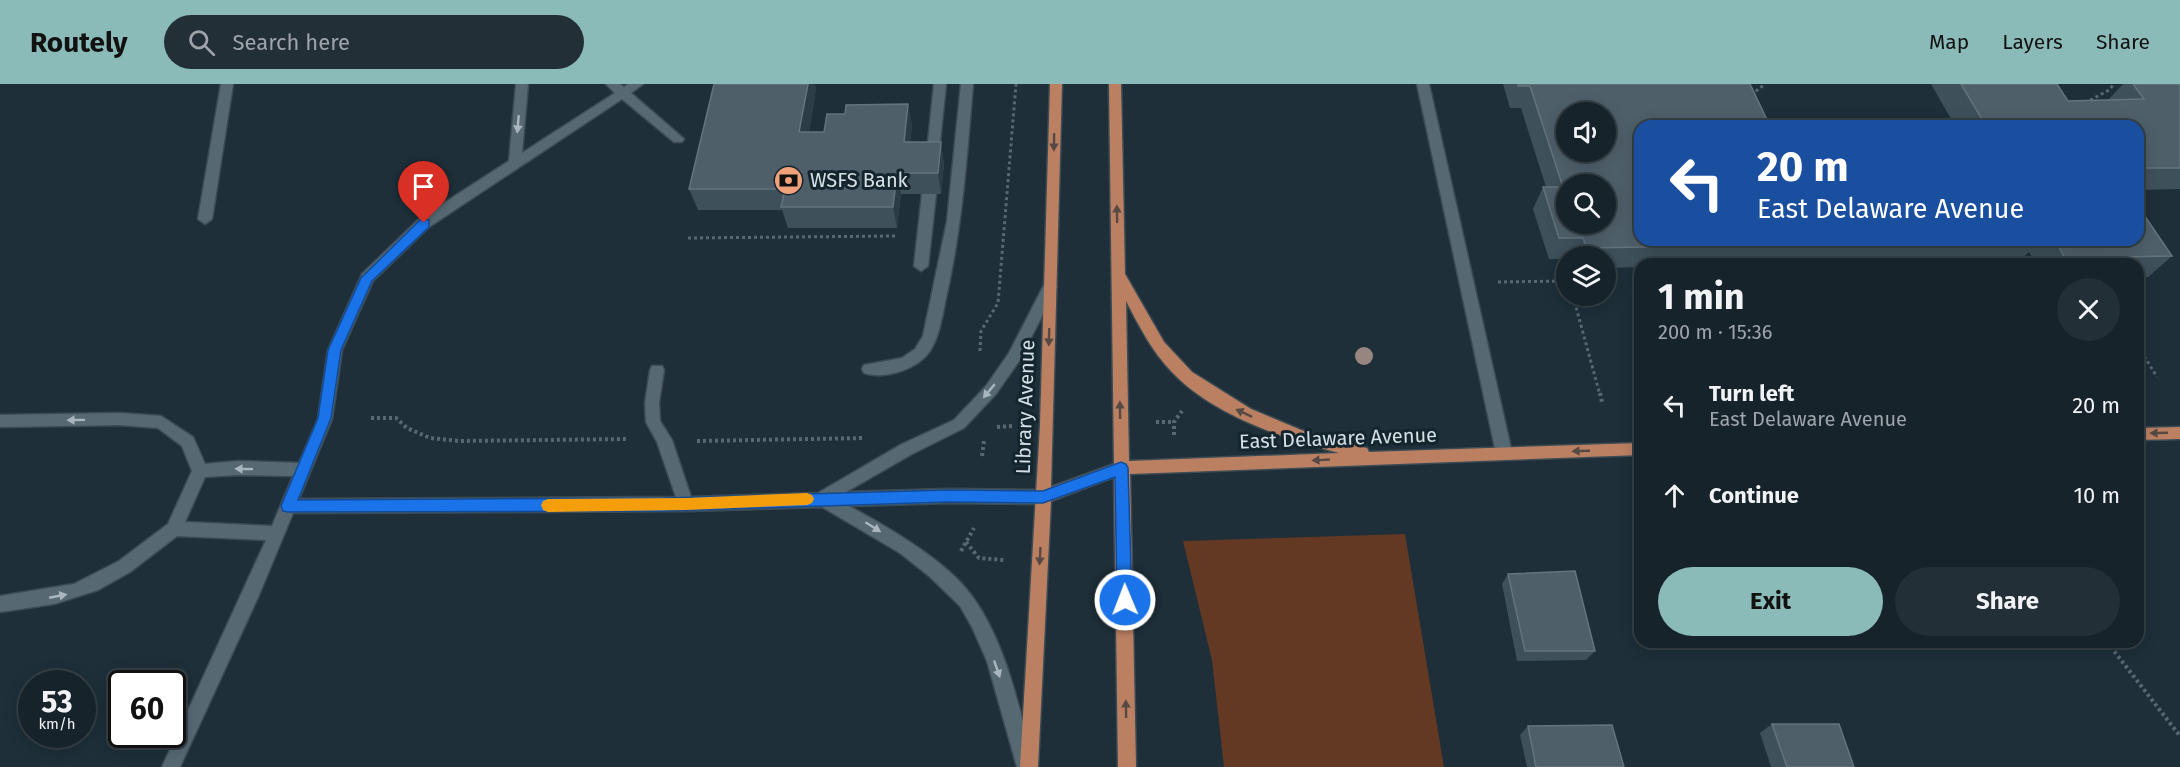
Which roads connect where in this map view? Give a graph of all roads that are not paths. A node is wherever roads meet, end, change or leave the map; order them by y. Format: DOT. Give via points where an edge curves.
graph roads {
  1 [pos="227,84"];
  2 [pos="522,84"];
  3 [pos="637,84"];
  4 [pos="940,84"];
  5 [pos="967,84"];
  6 [pos="1056,84"];
  7 [pos="1115,84"];
  8 [pos="1423,84"];
  9 [pos="617,88"];
  10 [pos="678,139"];
  11 [pos="515,164"];
  12 [pos="932,164"];
  13 [pos="929,194"];
  14 [pos="205,219"];
  15 [pos="921,266"];
  16 [pos="1118,273"];
  17 [pos="1050,287"];
  18 [pos="869,369"];
  19 [pos="657,370"];
  20 [pos="0,422"];
  21 [pos="2180,433"];
  22 [pos="2144,434"];
  23 [pos="1634,449"];
  24 [pos="1504,453"];
  25 [pos="1379,457"];
  26 [pos="1121,468"];
  27 [pos="303,470"];
  28 [pos="200,471"];
  29 [pos="1043,497"];
  30 [pos="822,498"];
  31 [pos="686,504"];
  32 [pos="288,506"];
  33 [pos="174,529"];
  34 [pos="277,533"];
  35 [pos="0,604"];
  36 [pos="171,767"];
  37 [pos="1028,767"];
  38 [pos="1127,767"];
  1 -- 14 [label="lane"];
  2 -- 11 [label="lane, one-way"];
  3 -- 9 [label="lane"];
  4 -- 12 [label="lane"];
  5 -- 18 [label="lane" via="947,267 931,331 925,346 909,361 892,368"];
  6 -- 17 [label="main road, Library Avenue, one-way"];
  16 -- 7 [label="main road, one-way"];
  8 -- 24 [label="lane"];
  9 -- 10 [label="lane"];
  9 -- 11 [label="lane"];
  11 -- 27 [label="lane" via="424,223 367,278 335,350 325,418"];
  13 -- 15 [label="lane"];
  25 -- 16 [label="main road, one-way" via="1296,436 1236,410 1202,387 1175,366 1149,330"];
  26 -- 16 [label="main road, one-way"];
  17 -- 29 [label="main road, Library Avenue, one-way"];
  17 -- 30 [label="lane, one-way" via="1014,357 992,390 959,424"];
  19 -- 31 [label="lane" via="653,422 664,440"];
  28 -- 20 [label="lane, one-way" via="188,442 161,422"];
  21 -- 22 [label="main road, one-way"];
  23 -- 24 [label="main road, East Delaware Avenue, one-way"];
  24 -- 25 [label="main road, East Delaware Avenue"];
  25 -- 26 [label="main road, East Delaware Avenue, one-way"];
  26 -- 29 [label="main road, East Delaware Avenue"];
  38 -- 26 [label="main road, one-way"];
  27 -- 28 [label="lane, one-way"];
  27 -- 32 [label="lane"];
  28 -- 33 [label="lane"];
  29 -- 30 [label="lane"];
  29 -- 37 [label="main road, Library Avenue, one-way"];
  30 -- 31 [label="lane"];
  30 -- 37 [label="lane, one-way" via="902,546 968,603 997,668"];
  31 -- 32 [label="lane"];
  32 -- 34 [label="lane"];
  33 -- 34 [label="lane"];
  35 -- 33 [label="lane, one-way" via="62,597 104,581"];
  34 -- 36 [label="lane"];
}
